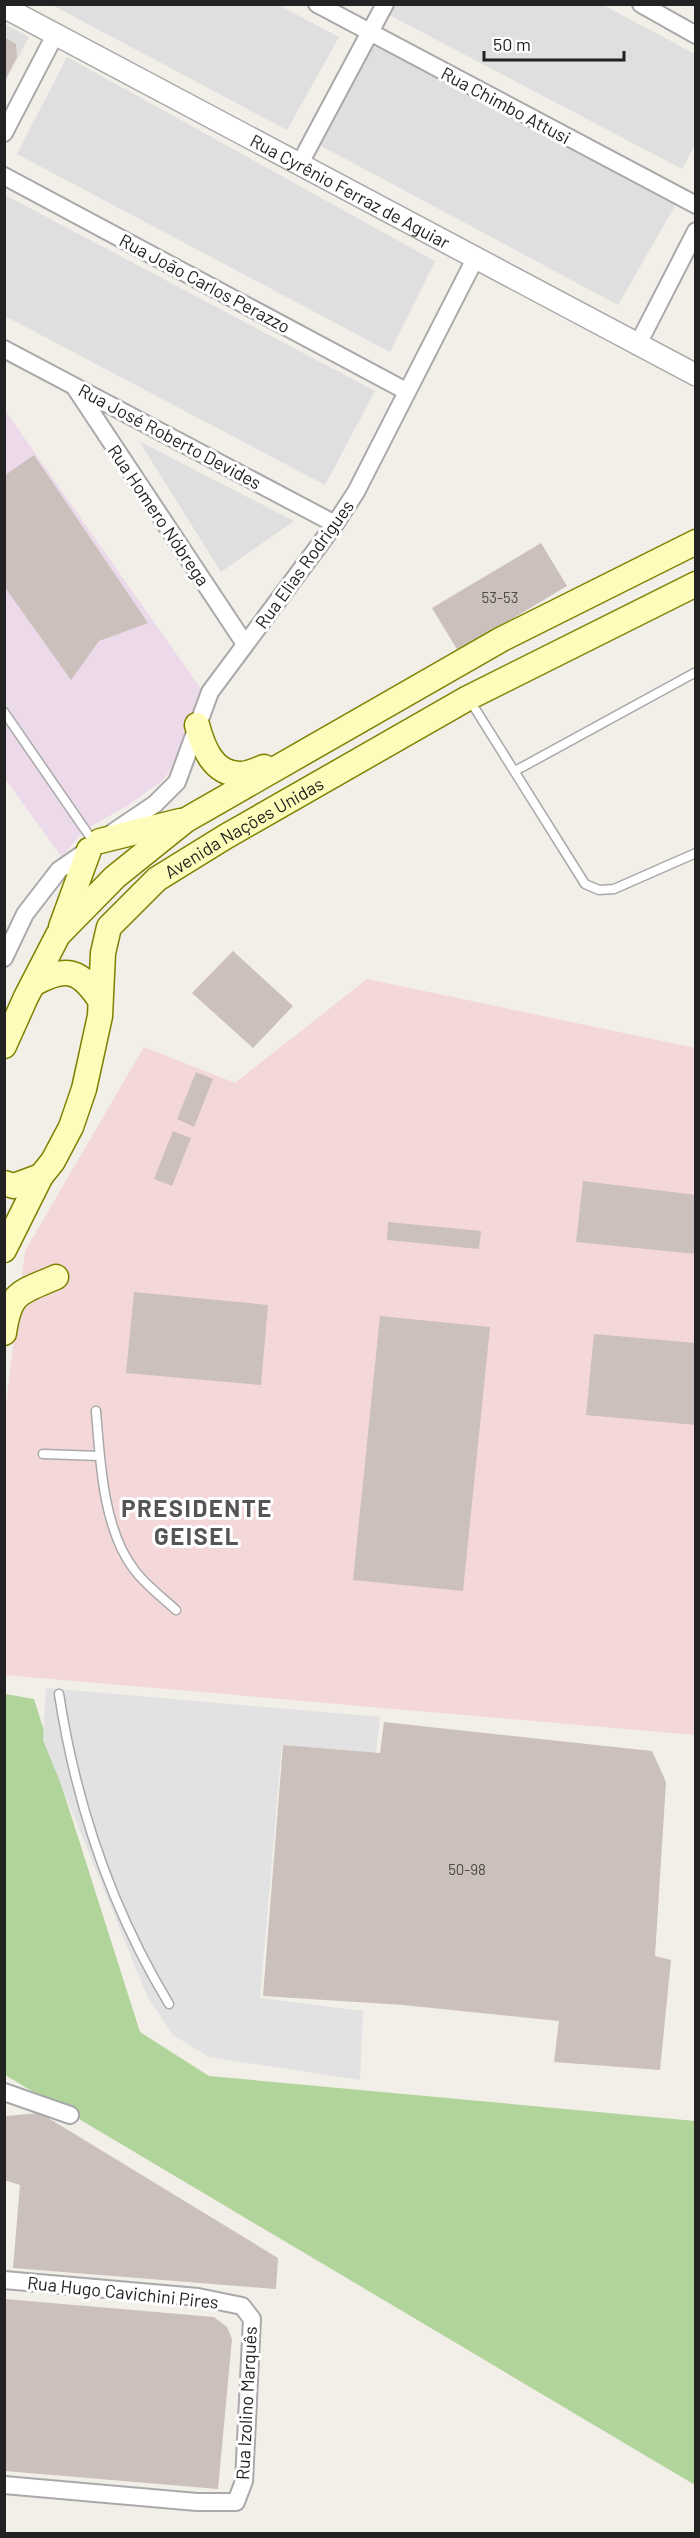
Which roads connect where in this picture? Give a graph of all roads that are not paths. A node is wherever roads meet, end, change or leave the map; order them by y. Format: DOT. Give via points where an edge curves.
graph roads {
  1 [pos="317,4"];
  2 [pos="385,4"];
  3 [pos="641,4"];
  4 [pos="4,7"];
  5 [pos="56,33"];
  6 [pos="370,33"];
  7 [pos="696,35"];
  8 [pos="4,134"];
  9 [pos="300,165"];
  10 [pos="4,176"];
  11 [pos="696,205"];
  12 [pos="696,231"];
  13 [pos="475,258"];
  14 [pos="637,346"];
  15 [pos="4,349"];
  16 [pos="696,375"];
  17 [pos="74,386"];
  18 [pos="406,391"];
  19 [pos="334,524"];
  20 [pos="696,542"];
  21 [pos="696,584"];
  22 [pos="245,644"];
  23 [pos="696,672"];
  24 [pos="468,698"];
  25 [pos="4,712"];
  26 [pos="197,725"];
  27 [pos="292,759"];
  28 [pos="515,771"];
  29 [pos="186,820"];
  30 [pos="95,845"];
  31 [pos="696,853"];
  32 [pos="58,935"];
  33 [pos="4,958"];
  34 [pos="35,983"];
  35 [pos="100,1000"];
  36 [pos="11,1016"];
  37 [pos="4,1046"];
  38 [pos="41,1176"];
  39 [pos="4,1183"];
  40 [pos="4,1250"];
  41 [pos="56,1277"];
  42 [pos="4,1333"];
  43 [pos="96,1412"];
  44 [pos="43,1454"];
  45 [pos="100,1456"];
  46 [pos="176,1610"];
  47 [pos="59,1694"];
  48 [pos="169,2004"];
  49 [pos="4,2092"];
  50 [pos="70,2115"];
  51 [pos="4,2280"];
  52 [pos="242,2306"];
  53 [pos="4,2485"];
  1 -- 6 [label="street, Rua Chimbo Attusi"];
  2 -- 6 [label="street"];
  3 -- 7 [label="street"];
  4 -- 5 [label="street, Rua Cyrênio Ferraz de Aguiar"];
  5 -- 8 [label="street"];
  5 -- 9 [label="street, Rua Cyrênio Ferraz de Aguiar"];
  6 -- 9 [label="street"];
  6 -- 11 [label="street, Rua Chimbo Attusi"];
  9 -- 13 [label="street, Rua Cyrênio Ferraz de Aguiar"];
  10 -- 18 [label="street, Rua João Carlos Perazzo"];
  12 -- 14 [label="street"];
  13 -- 14 [label="street, Rua Cyrênio Ferraz de Aguiar"];
  13 -- 18 [label="street, Rua Elias Rodrigues"];
  14 -- 16 [label="street, Rua Cyrênio Ferraz de Aguiar"];
  15 -- 17 [label="street, Rua José Roberto Devides"];
  17 -- 19 [label="street, Rua José Roberto Devides"];
  17 -- 22 [label="street, Rua Homero Nóbrega"];
  18 -- 19 [label="street, Rua Elias Rodrigues" via="356,492"];
  19 -- 22 [label="street, Rua Elias Rodrigues"];
  20 -- 27 [label="main road, Avenida Nações Unidas" via="502,639"];
  21 -- 24 [label="main road, Avenida Nações Unidas"];
  22 -- 26 [label="street, Rua Elias Rodrigues" via="210,692"];
  23 -- 28 [label="lane"];
  24 -- 28 [label="lane"];
  24 -- 35 [label="main road, Avenida Nações Unidas" via="157,879 109,927"];
  25 -- 30 [label="lane"];
  26 -- 27 [label="main road" via="205,752 221,769 241,774"];
  26 -- 30 [label="street, Rua Elias Rodrigues" via="177,782 155,804"];
  27 -- 29 [label="main road, Avenida Nações Unidas"];
  28 -- 31 [label="lane" via="585,884 599,890 614,889"];
  29 -- 30 [label="main road"];
  29 -- 32 [label="main road, Avenida Nações Unidas" via="115,877"];
  30 -- 32 [label="main road"];
  30 -- 33 [label="street, Rua Elias Rodrigues" via="59,870 26,914"];
  32 -- 34 [label="main road, Avenida Nações Unidas"];
  34 -- 35 [label="main road" via="55,972 73,972 89,984"];
  34 -- 36 [label="main road, Avenida Nações Unidas"];
  35 -- 38 [label="main road, Avenida Nações Unidas" via="84,1089 71,1127"];
  36 -- 37 [label="main road, Avenida Nações Unidas"];
  38 -- 39 [label="main road" via="14,1186"];
  38 -- 40 [label="main road, Avenida Nações Unidas"];
  41 -- 42 [label="main road" via="18,1294 7,1311"];
  43 -- 45 [label="lane"];
  44 -- 45 [label="lane"];
  45 -- 46 [label="lane" via="102,1483 118,1540 133,1568"];
  47 -- 48 [label="lane" via="77,1787 103,1870 141,1958"];
  49 -- 50 [label="street"];
  51 -- 52 [label="street, Rua Hugo Cavichini Pires" via="198,2297"];
  52 -- 53 [label="street, Rua Izolino Marquês" via="252,2319 244,2481 236,2502"];
}
